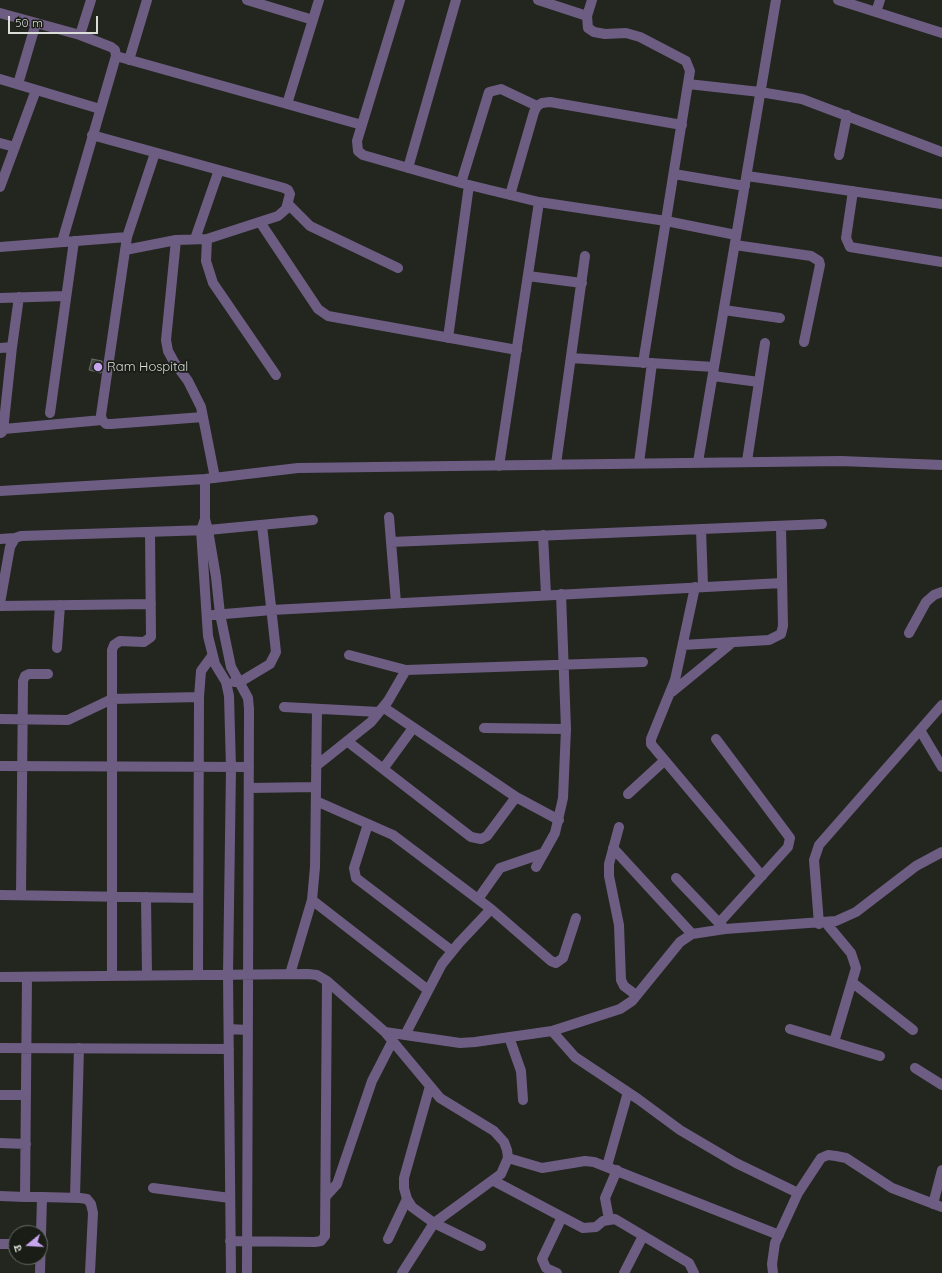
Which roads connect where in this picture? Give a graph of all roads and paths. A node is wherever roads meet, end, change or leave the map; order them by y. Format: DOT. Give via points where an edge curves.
graph roads {
  1 [pos="91,0"];
  2 [pos="147,0"];
  3 [pos="247,0"];
  4 [pos="319,0"];
  5 [pos="400,0"];
  6 [pos="456,0"];
  7 [pos="538,0"];
  8 [pos="592,0"];
  9 [pos="776,0"];
  10 [pos="838,0"];
  11 [pos="880,0"];
  12 [pos="876,12"];
  13 [pos="0,13"];
  14 [pos="587,16"];
  15 [pos="313,20"];
  16 [pos="36,23"];
  17 [pos="942,33"];
  18 [pos="80,35"];
  19 [pos="116,56"];
  20 [pos="130,60"];
  21 [pos="0,79"];
  22 [pos="18,84"];
  23 [pos="688,84"];
  24 [pos="36,90"];
  25 [pos="760,92"];
  26 [pos="287,104"];
  27 [pos="537,106"];
  28 [pos="100,109"];
  29 [pos="847,116"];
  30 [pos="362,125"];
  31 [pos="682,125"];
  32 [pos="92,135"];
  33 [pos="0,143"];
  34 [pos="15,147"];
  35 [pos="942,152"];
  36 [pos="155,153"];
  37 [pos="839,155"];
  38 [pos="408,168"];
  39 [pos="219,170"];
  40 [pos="674,174"];
  41 [pos="746,176"];
  42 [pos="465,184"];
  43 [pos="745,186"];
  44 [pos="0,187"];
  45 [pos="853,191"];
  46 [pos="510,195"];
  47 [pos="539,202"];
  48 [pos="288,204"];
  49 [pos="942,204"];
  50 [pos="666,221"];
  51 [pos="260,222"];
  52 [pos="127,237"];
  53 [pos="207,238"];
  54 [pos="195,239"];
  55 [pos="176,240"];
  56 [pos="736,240"];
  57 [pos="74,241"];
  58 [pos="62,242"];
  59 [pos="0,247"];
  60 [pos="126,250"];
  61 [pos="585,256"];
  62 [pos="942,262"];
  63 [pos="398,268"];
  64 [pos="528,276"];
  65 [pos="582,283"];
  66 [pos="66,296"];
  67 [pos="19,297"];
  68 [pos="0,298"];
  69 [pos="724,310"];
  70 [pos="780,318"];
  71 [pos="448,338"];
  72 [pos="804,342"];
  73 [pos="765,343"];
  74 [pos="12,347"];
  75 [pos="0,348"];
  76 [pos="517,350"];
  77 [pos="571,358"];
  78 [pos="647,363"];
  79 [pos="713,372"];
  80 [pos="276,375"];
  81 [pos="759,382"];
  82 [pos="50,413"];
  83 [pos="203,417"];
  84 [pos="102,420"];
  85 [pos="2,432"];
  86 [pos="747,461"];
  87 [pos="698,462"];
  88 [pos="639,463"];
  89 [pos="556,464"];
  90 [pos="942,465"];
  91 [pos="499,466"];
  92 [pos="210,478"];
  93 [pos="0,491"];
  94 [pos="389,517"];
  95 [pos="313,520"];
  96 [pos="822,524"];
  97 [pos="262,525"];
  98 [pos="781,526"];
  99 [pos="701,529"];
  100 [pos="205,530"];
  101 [pos="150,532"];
  102 [pos="543,536"];
  103 [pos="15,538"];
  104 [pos="0,539"];
  105 [pos="391,542"];
  106 [pos="782,582"];
  107 [pos="699,586"];
  108 [pos="942,592"];
  109 [pos="561,594"];
  110 [pos="546,595"];
  111 [pos="0,600"];
  112 [pos="396,603"];
  113 [pos="152,604"];
  114 [pos="60,605"];
  115 [pos="272,610"];
  116 [pos="220,614"];
  117 [pos="206,615"];
  118 [pos="909,633"];
  119 [pos="733,642"];
  120 [pos="683,645"];
  121 [pos="56,648"];
  122 [pos="349,655"];
  123 [pos="212,656"];
  124 [pos="643,662"];
  125 [pos="564,665"];
  126 [pos="406,670"];
  127 [pos="48,674"];
  128 [pos="226,682"];
  129 [pos="240,682"];
  130 [pos="672,692"];
  131 [pos="199,697"];
  132 [pos="112,699"];
  133 [pos="942,705"];
  134 [pos="284,708"];
  135 [pos="317,709"];
  136 [pos="381,710"];
  137 [pos="0,719"];
  138 [pos="22,720"];
  139 [pos="414,728"];
  140 [pos="484,728"];
  141 [pos="566,729"];
  142 [pos="920,730"];
  143 [pos="716,739"];
  144 [pos="347,741"];
  145 [pos="664,761"];
  146 [pos="0,766"];
  147 [pos="316,766"];
  148 [pos="21,767"];
  149 [pos="112,767"];
  150 [pos="249,767"];
  151 [pos="942,767"];
  152 [pos="199,768"];
  153 [pos="231,768"];
  154 [pos="383,769"];
  155 [pos="316,787"];
  156 [pos="249,788"];
  157 [pos="628,794"];
  158 [pos="516,797"];
  159 [pos="316,802"];
  160 [pos="559,820"];
  161 [pos="368,824"];
  162 [pos="619,827"];
  163 [pos="613,848"];
  164 [pos="942,852"];
  165 [pos="544,853"];
  166 [pos="536,867"];
  167 [pos="762,876"];
  168 [pos="676,878"];
  169 [pos="0,895"];
  170 [pos="21,895"];
  171 [pos="112,897"];
  172 [pos="146,897"];
  173 [pos="198,898"];
  174 [pos="478,899"];
  175 [pos="312,900"];
  176 [pos="491,909"];
  177 [pos="576,918"];
  178 [pos="822,924"];
  179 [pos="722,926"];
  180 [pos="692,934"];
  181 [pos="452,951"];
  182 [pos="198,974"];
  183 [pos="228,974"];
  184 [pos="249,974"];
  185 [pos="290,974"];
  186 [pos="147,975"];
  187 [pos="112,976"];
  188 [pos="0,977"];
  189 [pos="27,977"];
  190 [pos="327,981"];
  191 [pos="853,983"];
  192 [pos="428,990"];
  193 [pos="636,996"];
  194 [pos="229,1029"];
  195 [pos="248,1030"];
  196 [pos="790,1030"];
  197 [pos="913,1030"];
  198 [pos="552,1031"];
  199 [pos="385,1032"];
  200 [pos="405,1035"];
  201 [pos="509,1037"];
  202 [pos="392,1042"];
  203 [pos="834,1042"];
  204 [pos="27,1047"];
  205 [pos="0,1048"];
  206 [pos="79,1048"];
  207 [pos="229,1049"];
  208 [pos="880,1056"];
  209 [pos="915,1068"];
  210 [pos="942,1085"];
  211 [pos="430,1086"];
  212 [pos="628,1092"];
  213 [pos="0,1095"];
  214 [pos="26,1095"];
  215 [pos="523,1100"];
  216 [pos="229,1132"];
  217 [pos="248,1133"];
  218 [pos="0,1144"];
  219 [pos="26,1144"];
  220 [pos="508,1158"];
  221 [pos="606,1166"];
  222 [pos="617,1170"];
  223 [pos="942,1170"];
  224 [pos="494,1181"];
  225 [pos="230,1185"];
  226 [pos="247,1185"];
  227 [pos="153,1188"];
  228 [pos="798,1193"];
  229 [pos="0,1196"];
  230 [pos="326,1196"];
  231 [pos="26,1197"];
  232 [pos="42,1197"];
  233 [pos="75,1197"];
  234 [pos="230,1198"];
  235 [pos="407,1199"];
  236 [pos="938,1205"];
  237 [pos="562,1217"];
  238 [pos="609,1219"];
  239 [pos="434,1223"];
  240 [pos="41,1225"];
  241 [pos="779,1235"];
  242 [pos="643,1236"];
  243 [pos="388,1239"];
  244 [pos="230,1241"];
  245 [pos="247,1241"];
  246 [pos="481,1246"];
  247 [pos="90,1273"];
  248 [pos="231,1273"];
  249 [pos="247,1273"];
  250 [pos="402,1273"];
  251 [pos="557,1273"];
  252 [pos="624,1273"];
  253 [pos="694,1273"];
  254 [pos="773,1273"];
  1 -- 18 [label="street"];
  2 -- 20 [label="street"];
  3 -- 15 [label="street"];
  4 -- 15 [label="street"];
  5 -- 30 [label="street"];
  6 -- 38 [label="street"];
  7 -- 14 [label="street"];
  8 -- 14 [label="street"];
  9 -- 25 [label="street"];
  10 -- 12 [label="street"];
  11 -- 12 [label="street"];
  12 -- 17 [label="street"];
  13 -- 16 [label="street"];
  14 -- 23 [label="street" via="588,28 594,32 632,34 686,62 690,71"];
  15 -- 26 [label="street"];
  16 -- 18 [label="street"];
  16 -- 22 [label="street"];
  18 -- 19 [label="street" via="111,47 115,50"];
  19 -- 20 [label="street"];
  19 -- 28 [label="street"];
  20 -- 26 [label="street"];
  21 -- 22 [label="street"];
  22 -- 24 [label="street"];
  23 -- 25 [label="street"];
  23 -- 31 [label="street"];
  24 -- 28 [label="street"];
  24 -- 34 [label="street"];
  25 -- 29 [label="street" via="802,99"];
  25 -- 41 [label="street"];
  26 -- 30 [label="street"];
  27 -- 31 [label="street" via="550,102"];
  27 -- 42 [label="street" via="501,89 490,92"];
  27 -- 46 [label="street"];
  28 -- 32 [label="street"];
  29 -- 35 [label="street"];
  29 -- 37 [label="street"];
  30 -- 38 [label="street" via="357,141 358,151 363,155"];
  31 -- 40 [label="street"];
  32 -- 36 [label="street"];
  32 -- 58 [label="street"];
  33 -- 34 [label="street"];
  34 -- 44 [label="street"];
  36 -- 39 [label="street"];
  36 -- 52 [label="street"];
  38 -- 42 [label="street"];
  39 -- 48 [label="street" via="284,188 290,194"];
  39 -- 54 [label="street"];
  40 -- 43 [label="street"];
  40 -- 50 [label="street"];
  41 -- 43 [label="street"];
  41 -- 45 [label="street"];
  42 -- 46 [label="street"];
  42 -- 71 [label="street"];
  43 -- 56 [label="street"];
  45 -- 49 [label="street"];
  45 -- 62 [label="street" via="846,238 850,247"];
  46 -- 47 [label="street"];
  47 -- 50 [label="street"];
  47 -- 64 [label="street"];
  48 -- 51 [label="street" via="283,213"];
  48 -- 63 [label="street" via="310,226"];
  50 -- 56 [label="street"];
  50 -- 78 [label="street"];
  51 -- 53 [label="street"];
  51 -- 71 [label="street" via="323,313"];
  52 -- 57 [label="street"];
  52 -- 60 [label="street"];
  53 -- 54 [label="street"];
  53 -- 80 [label="street" via="206,261 214,283"];
  54 -- 55 [label="street"];
  55 -- 60 [label="street"];
  55 -- 83 [label="street" via="166,340 168,351 196,395"];
  56 -- 69 [label="street"];
  56 -- 72 [label="street" via="811,256 819,261"];
  57 -- 58 [label="street"];
  57 -- 66 [label="street"];
  58 -- 59 [label="street"];
  60 -- 84 [label="street"];
  61 -- 65 [label="street"];
  64 -- 65 [label="street"];
  64 -- 76 [label="street"];
  65 -- 77 [label="street"];
  66 -- 67 [label="street"];
  66 -- 82 [label="street"];
  67 -- 68 [label="street"];
  67 -- 74 [label="street"];
  69 -- 70 [label="street"];
  69 -- 79 [label="street"];
  71 -- 76 [label="street"];
  73 -- 81 [label="street"];
  74 -- 75 [label="street"];
  74 -- 85 [label="street"];
  76 -- 91 [label="street"];
  77 -- 78 [label="street"];
  77 -- 89 [label="street"];
  78 -- 79 [label="street"];
  78 -- 88 [label="street"];
  79 -- 81 [label="street"];
  79 -- 87 [label="street"];
  81 -- 86 [label="street"];
  83 -- 84 [label="street" via="111,424 106,424"];
  83 -- 92 [label="street"];
  84 -- 85 [label="street"];
  86 -- 87 [label="street"];
  86 -- 90 [label="street"];
  87 -- 88 [label="street"];
  88 -- 89 [label="street"];
  89 -- 91 [label="street"];
  91 -- 92 [label="street" via="298,468"];
  92 -- 93 [label="street"];
  92 -- 100 [label="street" via="205,499"];
  94 -- 105 [label="street"];
  95 -- 97 [label="street"];
  96 -- 98 [label="street"];
  97 -- 100 [label="street"];
  97 -- 115 [label="street"];
  98 -- 99 [label="street"];
  98 -- 106 [label="street"];
  99 -- 102 [label="street"];
  99 -- 107 [label="street"];
  100 -- 101 [label="street"];
  100 -- 116 [label="street"];
  100 -- 117 [label="street"];
  101 -- 103 [label="street"];
  101 -- 113 [label="street"];
  102 -- 105 [label="street"];
  102 -- 110 [label="street"];
  103 -- 104 [label="street"];
  103 -- 111 [label="street" via="10,547"];
  105 -- 112 [label="street"];
  106 -- 107 [label="street"];
  106 -- 119 [label="street" via="781,634 770,640"];
  107 -- 109 [label="street"];
  107 -- 120 [label="street"];
  108 -- 118 [label="street" via="926,602"];
  109 -- 110 [label="street"];
  109 -- 125 [label="street"];
  110 -- 112 [label="street"];
  111 -- 114 [label="street"];
  112 -- 115 [label="street"];
  113 -- 114 [label="street"];
  113 -- 132 [label="street" via="151,637 144,642 120,641 114,645"];
  114 -- 121 [label="street"];
  115 -- 116 [label="street"];
  115 -- 129 [label="street" via="275,657 270,664"];
  116 -- 117 [label="street"];
  116 -- 129 [label="street" via="231,667"];
  117 -- 123 [label="street"];
  119 -- 120 [label="street"];
  119 -- 130 [label="street"];
  120 -- 130 [label="street"];
  122 -- 126 [label="street"];
  123 -- 128 [label="street"];
  123 -- 131 [label="street" via="201,671"];
  124 -- 125 [label="street"];
  125 -- 126 [label="street"];
  125 -- 141 [label="street"];
  126 -- 136 [label="street"];
  127 -- 138 [label="street" via="34,673 25,676"];
  128 -- 129 [label="street"];
  128 -- 153 [label="street" via="229,696"];
  129 -- 150 [label="street" via="250,709"];
  130 -- 145 [label="street" via="651,739 651,744"];
  131 -- 132 [label="street"];
  131 -- 152 [label="street"];
  132 -- 138 [label="street" via="68,720"];
  132 -- 149 [label="street"];
  133 -- 142 [label="street"];
  134 -- 135 [label="street"];
  135 -- 136 [label="street"];
  135 -- 147 [label="street"];
  136 -- 139 [label="street"];
  136 -- 144 [label="street" via="371,722"];
  137 -- 138 [label="street"];
  138 -- 148 [label="street"];
  139 -- 154 [label="street"];
  139 -- 158 [label="street"];
  140 -- 141 [label="street"];
  141 -- 160 [label="street" via="563,798"];
  142 -- 151 [label="street"];
  142 -- 178 [label="street" via="815,852"];
  143 -- 167 [label="street" via="790,838 788,847"];
  144 -- 147 [label="street"];
  144 -- 154 [label="street"];
  145 -- 157 [label="street"];
  145 -- 167 [label="street"];
  146 -- 148 [label="street"];
  147 -- 155 [label="street"];
  148 -- 149 [label="street"];
  148 -- 170 [label="street"];
  149 -- 152 [label="street"];
  149 -- 171 [label="street"];
  150 -- 153 [label="street"];
  150 -- 156 [label="street"];
  152 -- 153 [label="street"];
  152 -- 173 [label="street"];
  153 -- 183 [label="street"];
  154 -- 158 [label="street" via="476,839 487,836"];
  155 -- 156 [label="street"];
  155 -- 159 [label="street"];
  156 -- 184 [label="street"];
  158 -- 160 [label="street"];
  159 -- 161 [label="street"];
  159 -- 175 [label="street"];
  160 -- 165 [label="street"];
  161 -- 174 [label="street" via="404,842"];
  161 -- 181 [label="street" via="354,868 356,878"];
  162 -- 163 [label="street"];
  163 -- 180 [label="street"];
  163 -- 193 [label="street" via="609,876 619,925 620,975 624,986"];
  164 -- 178 [label="street" via="911,869 851,915"];
  165 -- 166 [label="street"];
  165 -- 174 [label="street" via="500,868"];
  167 -- 179 [label="street"];
  168 -- 179 [label="street"];
  169 -- 170 [label="street"];
  170 -- 171 [label="street"];
  171 -- 172 [label="street"];
  171 -- 187 [label="street"];
  172 -- 173 [label="street"];
  172 -- 186 [label="street"];
  173 -- 182 [label="street"];
  174 -- 176 [label="street"];
  175 -- 185 [label="street"];
  175 -- 192 [label="street"];
  176 -- 177 [label="street" via="550,961 556,963 563,958"];
  176 -- 181 [label="street"];
  178 -- 179 [label="street"];
  178 -- 191 [label="street" via="855,961 856,973"];
  179 -- 180 [label="street"];
  180 -- 193 [label="street" via="680,942"];
  181 -- 192 [label="street"];
  182 -- 183 [label="street"];
  182 -- 186 [label="street"];
  183 -- 184 [label="street"];
  183 -- 194 [label="street"];
  184 -- 185 [label="street"];
  184 -- 195 [label="street"];
  185 -- 190 [label="street" via="308,974"];
  186 -- 187 [label="street"];
  187 -- 189 [label="street"];
  188 -- 189 [label="street"];
  189 -- 204 [label="street"];
  190 -- 199 [label="street"];
  190 -- 230 [label="street"];
  191 -- 197 [label="street"];
  191 -- 203 [label="street"];
  192 -- 200 [label="street"];
  193 -- 198 [label="street" via="620,1009"];
  194 -- 195 [label="street"];
  194 -- 207 [label="street"];
  195 -- 217 [label="street"];
  196 -- 203 [label="street"];
  198 -- 201 [label="street"];
  198 -- 212 [label="street" via="575,1057"];
  199 -- 200 [label="street"];
  199 -- 202 [label="street"];
  200 -- 201 [label="street" via="460,1043"];
  201 -- 215 [label="street" via="521,1071"];
  202 -- 211 [label="street"];
  202 -- 230 [label="street" via="372,1081 337,1184"];
  203 -- 208 [label="street"];
  204 -- 205 [label="street"];
  204 -- 206 [label="street"];
  204 -- 214 [label="street"];
  206 -- 207 [label="street"];
  206 -- 233 [label="street"];
  207 -- 216 [label="street"];
  209 -- 210 [label="street"];
  211 -- 220 [label="street" via="448,1103 494,1131 504,1142"];
  211 -- 235 [label="street" via="404,1178"];
  212 -- 221 [label="street"];
  212 -- 228 [label="street" via="705,1145"];
  213 -- 214 [label="street"];
  214 -- 219 [label="street"];
  216 -- 217 [label="street"];
  216 -- 225 [label="street"];
  217 -- 226 [label="street"];
  218 -- 219 [label="street"];
  219 -- 231 [label="street"];
  220 -- 221 [label="street" via="542,1168 585,1160"];
  220 -- 224 [label="street" via="505,1168"];
  221 -- 222 [label="street"];
  222 -- 238 [label="street" via="605,1198"];
  222 -- 241 [label="street"];
  223 -- 236 [label="street"];
  224 -- 237 [label="street"];
  224 -- 239 [label="street"];
  225 -- 226 [label="street"];
  225 -- 234 [label="street"];
  226 -- 245 [label="street"];
  227 -- 234 [label="street"];
  228 -- 236 [label="street" via="822,1158 828,1155 846,1158 884,1184"];
  228 -- 241 [label="street"];
  229 -- 231 [label="street"];
  230 -- 245 [label="street" via="326,1230 321,1241"];
  231 -- 232 [label="street"];
  232 -- 233 [label="street"];
  232 -- 240 [label="street"];
  233 -- 247 [label="street" via="86,1199 91,1204 93,1213"];
  234 -- 244 [label="street"];
  235 -- 239 [label="street" via="412,1207"];
  235 -- 243 [label="street"];
  237 -- 238 [label="street" via="583,1228 590,1228"];
  237 -- 251 [label="street" via="542,1259 546,1268"];
  238 -- 242 [label="street" via="615,1219"];
  239 -- 246 [label="street"];
  239 -- 250 [label="street"];
  241 -- 254 [label="street" via="773,1254"];
  242 -- 252 [label="street"];
  242 -- 253 [label="street" via="689,1263"];
  244 -- 245 [label="street"];
  244 -- 248 [label="street"];
  245 -- 249 [label="street"];
}
